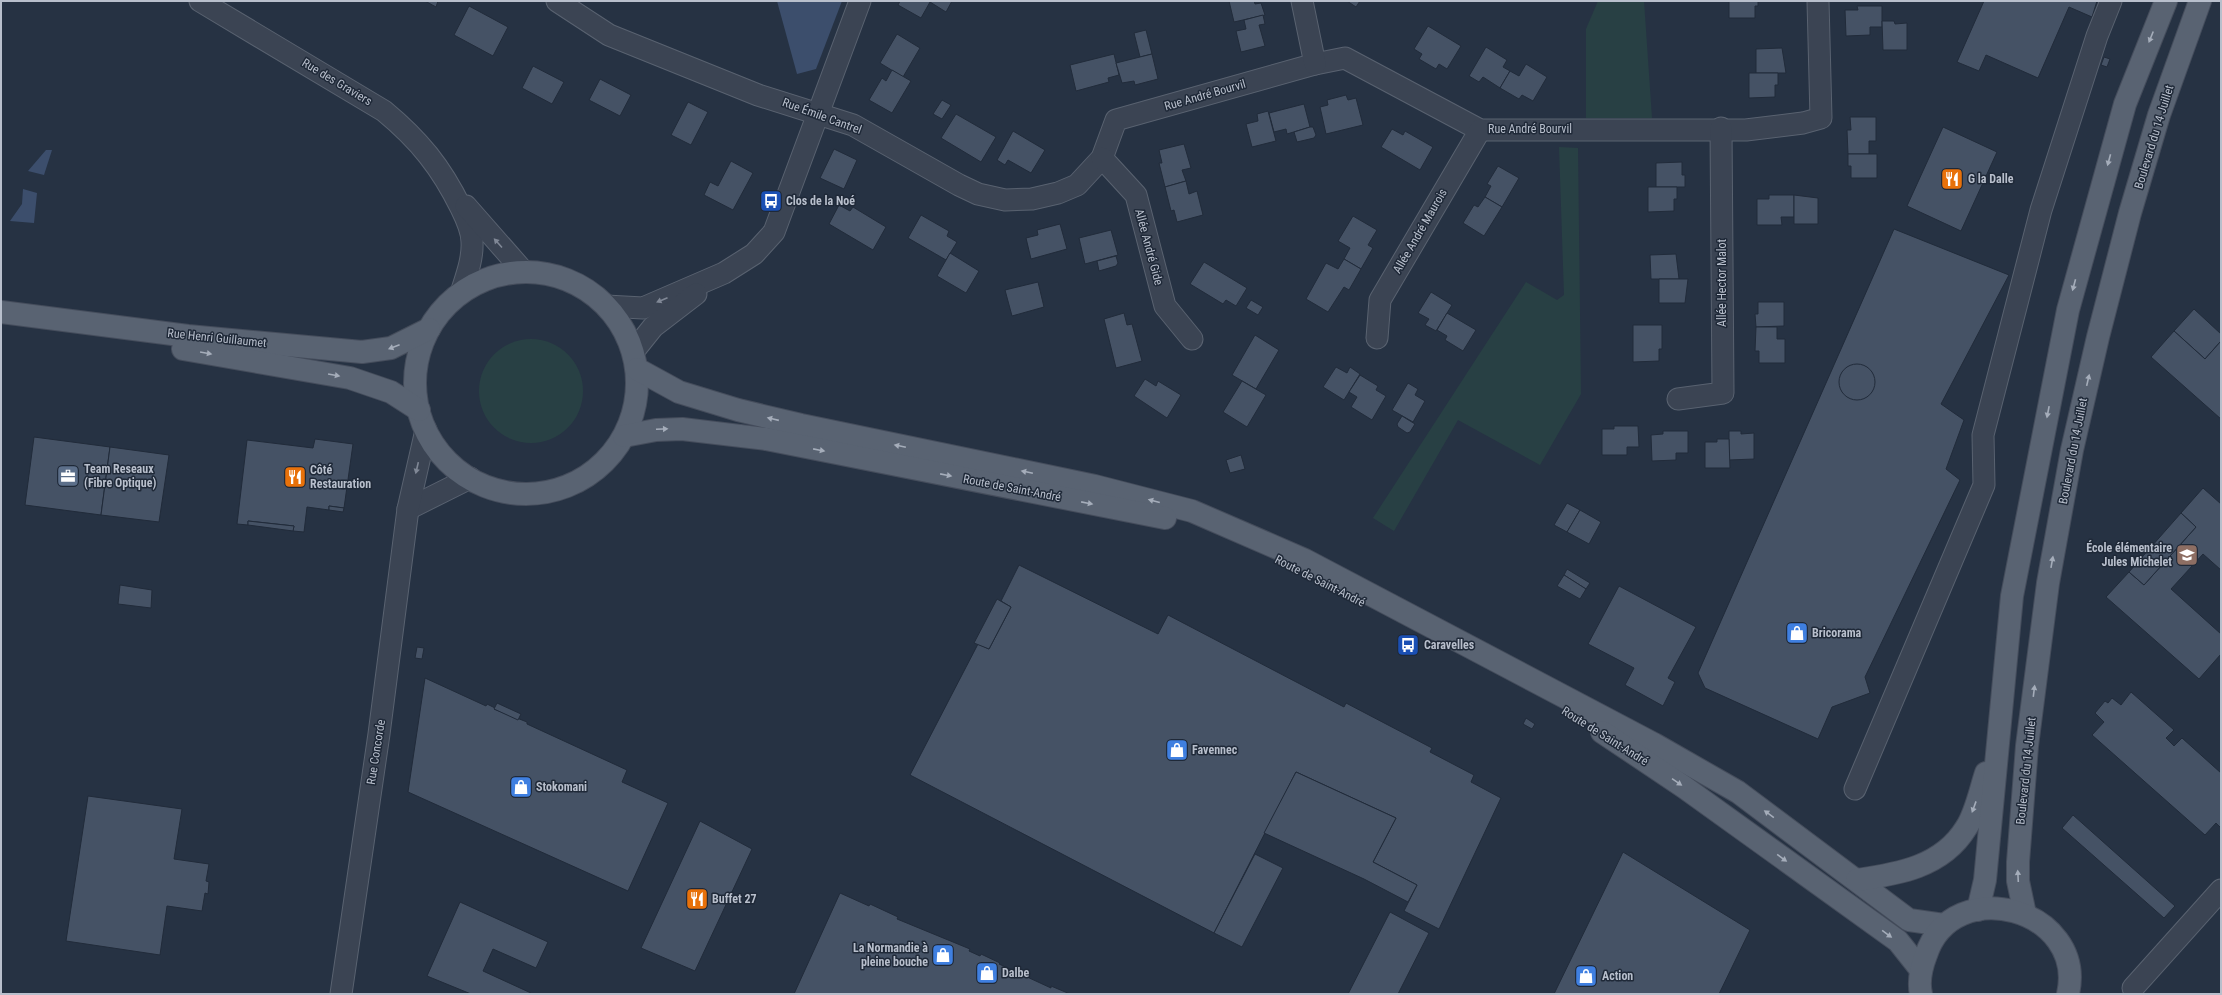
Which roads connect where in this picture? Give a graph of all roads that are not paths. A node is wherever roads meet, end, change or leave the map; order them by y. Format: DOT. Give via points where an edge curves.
graph roads {
  1 [pos="200,1"];
  2 [pos="557,1"];
  3 [pos="860,1"];
  4 [pos="1302,1"];
  5 [pos="1818,1"];
  6 [pos="2111,1"];
  7 [pos="2166,1"];
  8 [pos="2200,1"];
  9 [pos="1314,64"];
  10 [pos="818,113"];
  11 [pos="1721,128"];
  12 [pos="1480,130"];
  13 [pos="1102,158"];
  14 [pos="451,188"];
  15 [pos="524,272"];
  16 [pos="724,273"];
  17 [pos="461,293"];
  18 [pos="606,306"];
  19 [pos="1,312"];
  20 [pos="1,325"];
  21 [pos="429,329"];
  22 [pos="1377,338"];
  23 [pos="1192,339"];
  24 [pos="635,360"];
  25 [pos="1678,399"];
  26 [pos="419,410"];
  27 [pos="426,430"];
  28 [pos="624,436"];
  29 [pos="470,478"];
  30 [pos="408,509"];
  31 [pos="1997,744"];
  32 [pos="1855,789"];
  33 [pos="1857,880"];
  34 [pos="2221,890"];
  35 [pos="1978,910"];
  36 [pos="2025,914"];
  37 [pos="1944,924"];
  38 [pos="1921,970"];
  39 [pos="2133,988"];
  40 [pos="2073,991"];
  41 [pos="341,994"];
  42 [pos="1921,994"];
  1 -- 14 [label="street, Rue des Graviers" via="384,111 410,132 429,154"];
  2 -- 10 [label="street, Rue Émile Cantrel" via="609,35 758,95"];
  3 -- 10 [label="street"];
  4 -- 9 [label="street"];
  5 -- 11 [label="street, Rue André Bourvil" via="1821,118 1803,123 1746,130"];
  6 -- 32 [label="street" via="2097,36 2041,210 1983,435 1984,485"];
  7 -- 31 [label="main road, one-way" via="2125,104 2068,310 2012,596"];
  36 -- 8 [label="main road, Boulevard du 14 Juillet, one-way" via="2018,881 2018,862 2027,746 2048,583 2072,450 2130,213 2159,115"];
  9 -- 12 [label="street, Rue André Bourvil" via="1346,58"];
  9 -- 13 [label="street, Rue André Bourvil" via="1116,120"];
  10 -- 13 [label="street, Rue Émile Cantrel" via="853,125 978,194 1004,200 1032,199 1077,186"];
  10 -- 16 [label="street" via="774,232 754,254"];
  11 -- 12 [label="street, Rue André Bourvil"];
  11 -- 25 [label="street, Allée Hector Malot" via="1723,393"];
  12 -- 22 [label="street, Allée André Maurois" via="1380,300"];
  13 -- 23 [label="street, Allée André Gide" via="1136,195 1165,306"];
  15 -- 14 [label="street, one-way"];
  14 -- 17 [label="street" via="465,216 472,242 469,268"];
  15 -- 17 [label="main road" via="508,273 483,280"];
  15 -- 18 [label="main road" via="554,275 573,282 591,292"];
  16 -- 18 [label="street, one-way" via="643,308"];
  16 -- 24 [label="street" via="653,327"];
  17 -- 21 [label="main road" via="443,309"];
  18 -- 24 [label="main road" via="627,335"];
  21 -- 19 [label="main road, Rue Henri Guillaumet, one-way" via="391,348 362,352 188,336"];
  20 -- 26 [label="main road, Rue Henri Guillaumet, one-way" via="192,350 350,378 391,392"];
  21 -- 26 [label="main road" via="416,369 415,389"];
  24 -- 28 [label="main road" via="637,389 634,409"];
  33 -- 24 [label="main road, Route de Saint-André, one-way" via="1738,792 1654,744 1305,560 1259,539 1192,511 1096,486 738,410 679,392"];
  26 -- 27 [label="main road"];
  27 -- 29 [label="main road" via="437,449 452,465"];
  27 -- 30 [label="street, Rue Concorde, one-way"];
  28 -- 29 [label="main road" via="594,470 579,480 557,489 525,493 506,492"];
  28 -- 38 [label="main road, Route de Saint-André, one-way" via="656,430 682,429 766,439 1170,519 1241,542 1372,607 1607,735 1684,787 1898,941"];
  29 -- 30 [label="street"];
  30 -- 41 [label="street, Rue Concorde" via="379,734"];
  31 -- 33 [label="main road, one-way" via="1967,827 1953,846 1936,859 1909,870"];
  31 -- 35 [label="main road" via="1985,880"];
  33 -- 37 [label="main road, Route de Saint-André" via="1909,920"];
  34 -- 39 [label="street"];
  35 -- 36 [label="main road" via="2002,907"];
  35 -- 37 [label="main road"];
  36 -- 40 [label="main road" via="2045,926 2056,939 2065,956"];
  37 -- 38 [label="main road" via="1927,950"];
  38 -- 42 [label="main road"];
}
